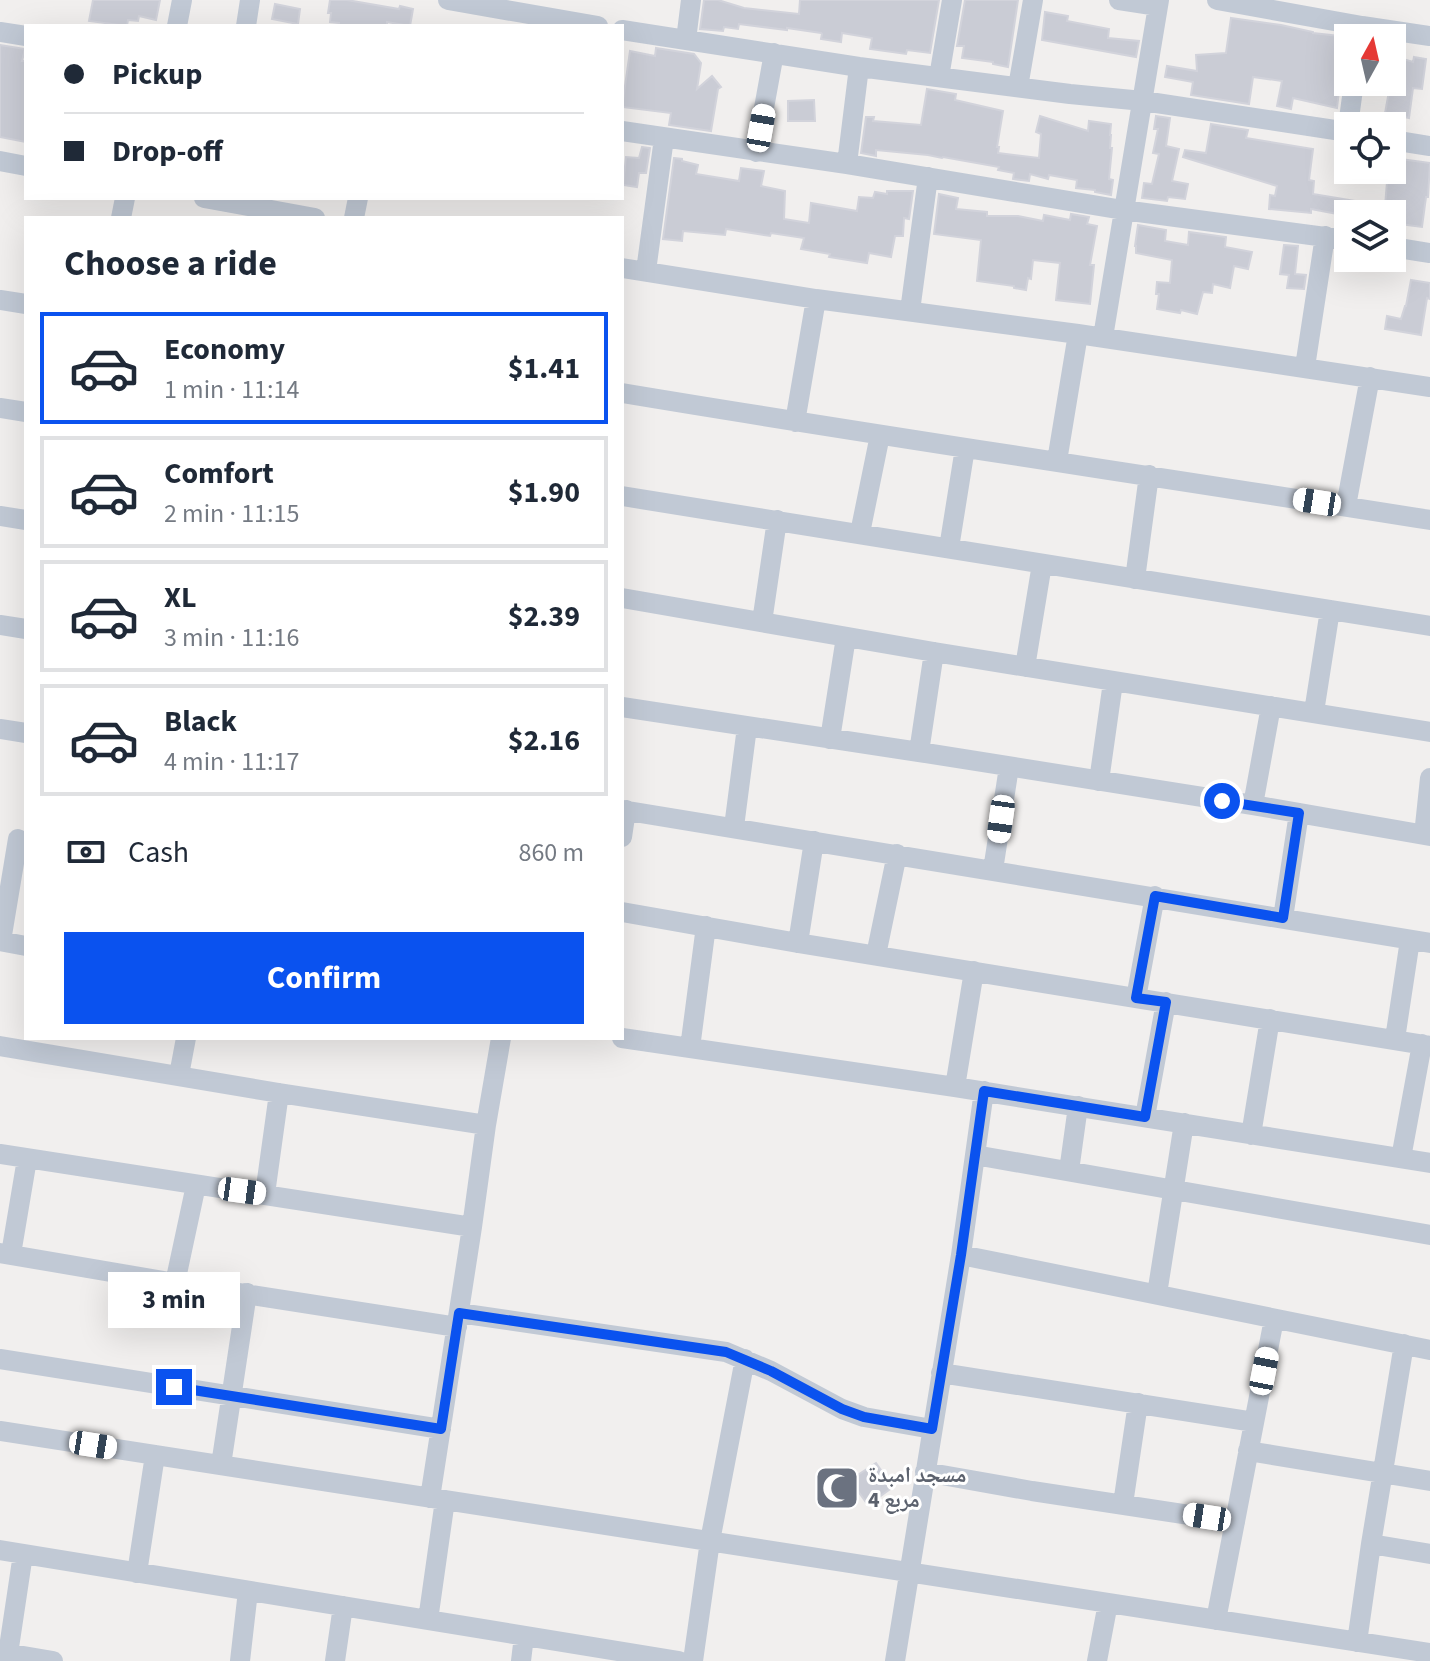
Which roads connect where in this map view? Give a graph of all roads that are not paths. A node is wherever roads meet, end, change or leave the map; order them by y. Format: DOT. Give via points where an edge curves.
graph roads {
  1 [pos="182,0"];
  2 [pos="250,0"];
  3 [pos="448,0"];
  4 [pos="691,0"];
  5 [pos="952,0"];
  6 [pos="1033,0"];
  7 [pos="1119,0"];
  8 [pos="1217,0"];
  9 [pos="1158,3"];
  10 [pos="513,19"];
  11 [pos="177,24"];
  12 [pos="246,24"];
  13 [pos="569,24"];
  14 [pos="1334,26"];
  15 [pos="624,30"];
  16 [pos="0,32"];
  17 [pos="1406,35"];
  18 [pos="24,36"];
  19 [pos="1430,36"];
  20 [pos="686,40"];
  21 [pos="774,53"];
  22 [pos="859,67"];
  23 [pos="939,77"];
  24 [pos="1018,87"];
  25 [pos="1143,101"];
  26 [pos="1334,128"];
  27 [pos="624,131"];
  28 [pos="664,138"];
  29 [pos="1406,142"];
  30 [pos="1430,146"];
  31 [pos="756,152"];
  32 [pos="0,161"];
  33 [pos="847,164"];
  34 [pos="24,166"];
  35 [pos="928,177"];
  36 [pos="215,200"];
  37 [pos="1123,210"];
  38 [pos="304,216"];
  39 [pos="1325,236"];
  40 [pos="1334,238"];
  41 [pos="1406,249"];
  42 [pos="1430,253"];
  43 [pos="624,268"];
  44 [pos="646,271"];
  45 [pos="816,299"];
  46 [pos="0,300"];
  47 [pos="24,304"];
  48 [pos="910,311"];
  49 [pos="1078,334"];
  50 [pos="1103,337"];
  51 [pos="1305,367"];
  52 [pos="1370,377"];
  53 [pos="1430,387"];
  54 [pos="624,393"];
  55 [pos="0,408"];
  56 [pos="24,412"];
  57 [pos="795,422"];
  58 [pos="880,435"];
  59 [pos="965,448"];
  60 [pos="1057,461"];
  61 [pos="1149,475"];
  62 [pos="624,496"];
  63 [pos="1346,506"];
  64 [pos="0,516"];
  65 [pos="24,520"];
  66 [pos="777,520"];
  67 [pos="1430,520"];
  68 [pos="860,533"];
  69 [pos="949,548"];
  70 [pos="1042,564"];
  71 [pos="1135,579"];
  72 [pos="624,598"];
  73 [pos="1330,610"];
  74 [pos="762,622"];
  75 [pos="0,625"];
  76 [pos="1430,626"];
  77 [pos="24,629"];
  78 [pos="846,637"];
  79 [pos="934,652"];
  80 [pos="1025,667"];
  81 [pos="1113,682"];
  82 [pos="1271,706"];
  83 [pos="624,707"];
  84 [pos="1314,712"];
  85 [pos="747,727"];
  86 [pos="0,729"];
  87 [pos="1430,732"];
  88 [pos="24,733"];
  89 [pos="830,739"];
  90 [pos="919,752"];
  91 [pos="1009,767"];
  92 [pos="1430,778"];
  93 [pos="1099,781"];
  94 [pos="1253,805"];
  95 [pos="624,810"];
  96 [pos="1299,813"];
  97 [pos="734,827"];
  98 [pos="1427,836"];
  99 [pos="15,839"];
  100 [pos="814,841"];
  101 [pos="897,854"];
  102 [pos="993,870"];
  103 [pos="1155,896"];
  104 [pos="624,912"];
  105 [pos="1283,918"];
  106 [pos="706,926"];
  107 [pos="0,941"];
  108 [pos="1420,941"];
  109 [pos="798,943"];
  110 [pos="24,946"];
  111 [pos="876,955"];
  112 [pos="974,971"];
  113 [pos="1136,998"];
  114 [pos="1166,1002"];
  115 [pos="1270,1019"];
  116 [pos="624,1038"];
  117 [pos="1395,1039"];
  118 [pos="186,1040"];
  119 [pos="501,1040"];
  120 [pos="1426,1045"];
  121 [pos="0,1046"];
  122 [pos="49,1046"];
  123 [pos="690,1048"];
  124 [pos="179,1075"];
  125 [pos="955,1087"];
  126 [pos="984,1091"];
  127 [pos="279,1093"];
  128 [pos="1078,1106"];
  129 [pos="1145,1117"];
  130 [pos="1184,1123"];
  131 [pos="486,1125"];
  132 [pos="1251,1135"];
  133 [pos="0,1154"];
  134 [pos="975,1155"];
  135 [pos="1401,1158"];
  136 [pos="27,1159"];
  137 [pos="1430,1163"];
  138 [pos="1069,1171"];
  139 [pos="196,1185"];
  140 [pos="1175,1190"];
  141 [pos="265,1194"];
  142 [pos="472,1227"];
  143 [pos="1430,1235"];
  144 [pos="6,1254"];
  145 [pos="961,1255"];
  146 [pos="175,1283"];
  147 [pos="247,1293"];
  148 [pos="1157,1294"];
  149 [pos="1274,1319"];
  150 [pos="458,1320"];
  151 [pos="1404,1344"];
  152 [pos="1430,1350"];
  153 [pos="0,1359"];
  154 [pos="745,1359"];
  155 [pos="941,1373"];
  156 [pos="232,1396"];
  157 [pos="1138,1403"];
  158 [pos="1254,1422"];
  159 [pos="441,1429"];
  160 [pos="932,1429"];
  161 [pos="0,1431"];
  162 [pos="1248,1451"];
  163 [pos="155,1455"];
  164 [pos="221,1465"];
  165 [pos="925,1472"];
  166 [pos="1383,1473"];
  167 [pos="1430,1481"];
  168 [pos="437,1499"];
  169 [pos="1123,1504"];
  170 [pos="1235,1522"];
  171 [pos="710,1541"];
  172 [pos="1371,1544"];
  173 [pos="0,1550"];
  174 [pos="23,1554"];
  175 [pos="1430,1554"];
  176 [pos="909,1572"];
  177 [pos="137,1573"];
  178 [pos="248,1591"];
  179 [pos="1108,1603"];
  180 [pos="343,1606"];
  181 [pos="428,1620"];
  182 [pos="1216,1620"];
  183 [pos="524,1636"];
  184 [pos="1357,1642"];
  185 [pos="4,1653"];
  186 [pos="1430,1653"];
  187 [pos="1399,1655"];
  188 [pos="611,1656"];
  189 [pos="53,1661"];
  190 [pos="240,1661"];
  191 [pos="335,1661"];
  192 [pos="521,1661"];
  193 [pos="679,1661"];
  194 [pos="693,1661"];
  195 [pos="895,1661"];
  196 [pos="1097,1661"];
  1 -- 11 [label="street"];
  2 -- 12 [label="street"];
  3 -- 10 [label="street"];
  4 -- 20 [label="street"];
  5 -- 23 [label="street"];
  6 -- 24 [label="street"];
  7 -- 9 [label="street"];
  8 -- 14 [label="street"];
  9 -- 25 [label="street"];
  10 -- 13 [label="street"];
  15 -- 20 [label="street"];
  16 -- 18 [label="street"];
  17 -- 19 [label="street"];
  20 -- 21 [label="street"];
  21 -- 22 [label="street"];
  21 -- 31 [label="street"];
  22 -- 23 [label="street"];
  22 -- 33 [label="street"];
  23 -- 24 [label="street"];
  24 -- 25 [label="street"];
  25 -- 26 [label="street"];
  25 -- 37 [label="street"];
  27 -- 28 [label="street"];
  28 -- 31 [label="street"];
  28 -- 44 [label="street"];
  29 -- 30 [label="street"];
  31 -- 33 [label="street"];
  32 -- 34 [label="street"];
  33 -- 35 [label="street"];
  35 -- 37 [label="street"];
  35 -- 48 [label="street"];
  36 -- 38 [label="street"];
  37 -- 39 [label="street"];
  37 -- 50 [label="street"];
  39 -- 40 [label="street"];
  39 -- 51 [label="street"];
  41 -- 42 [label="street"];
  43 -- 44 [label="street"];
  44 -- 45 [label="street"];
  45 -- 48 [label="street"];
  45 -- 57 [label="street"];
  46 -- 47 [label="street"];
  48 -- 49 [label="street"];
  49 -- 50 [label="street"];
  49 -- 60 [label="street"];
  50 -- 51 [label="street"];
  51 -- 52 [label="street"];
  52 -- 53 [label="street"];
  52 -- 63 [label="street"];
  54 -- 57 [label="street"];
  55 -- 56 [label="street"];
  57 -- 58 [label="street"];
  58 -- 59 [label="street"];
  58 -- 68 [label="street"];
  59 -- 60 [label="street"];
  59 -- 69 [label="street"];
  60 -- 61 [label="street"];
  61 -- 63 [label="street"];
  61 -- 71 [label="street"];
  62 -- 66 [label="street"];
  63 -- 67 [label="street"];
  64 -- 65 [label="street"];
  66 -- 68 [label="street"];
  66 -- 74 [label="street"];
  68 -- 69 [label="street"];
  69 -- 70 [label="street"];
  70 -- 71 [label="street"];
  70 -- 80 [label="street"];
  71 -- 73 [label="street"];
  72 -- 74 [label="street"];
  73 -- 76 [label="street"];
  73 -- 84 [label="street"];
  74 -- 78 [label="street"];
  75 -- 77 [label="street"];
  78 -- 79 [label="street"];
  78 -- 89 [label="street"];
  79 -- 80 [label="street"];
  79 -- 90 [label="street"];
  80 -- 81 [label="street"];
  81 -- 82 [label="street"];
  81 -- 93 [label="street"];
  82 -- 84 [label="street"];
  82 -- 94 [label="street"];
  83 -- 85 [label="street"];
  84 -- 87 [label="street"];
  85 -- 89 [label="street"];
  85 -- 97 [label="street"];
  86 -- 88 [label="street"];
  89 -- 90 [label="street"];
  90 -- 91 [label="street"];
  91 -- 93 [label="street"];
  91 -- 102 [label="street"];
  92 -- 98 [label="street"];
  93 -- 94 [label="street"];
  94 -- 96 [label="street"];
  95 -- 97 [label="street"];
  96 -- 98 [label="street"];
  96 -- 105 [label="street"];
  97 -- 100 [label="street"];
  99 -- 107 [label="street"];
  100 -- 101 [label="street"];
  100 -- 109 [label="street"];
  101 -- 102 [label="street"];
  101 -- 111 [label="street"];
  102 -- 103 [label="street"];
  103 -- 105 [label="street"];
  103 -- 113 [label="street"];
  104 -- 106 [label="street"];
  105 -- 108 [label="street"];
  106 -- 109 [label="street"];
  106 -- 123 [label="street"];
  107 -- 110 [label="street"];
  108 -- 117 [label="street"];
  109 -- 111 [label="street"];
  111 -- 112 [label="street"];
  112 -- 113 [label="street"];
  112 -- 125 [label="street"];
  113 -- 114 [label="street"];
  114 -- 115 [label="street"];
  114 -- 129 [label="street"];
  115 -- 117 [label="street"];
  115 -- 132 [label="street"];
  116 -- 123 [label="street"];
  117 -- 120 [label="street"];
  118 -- 124 [label="street"];
  119 -- 131 [label="street"];
  120 -- 135 [label="street"];
  121 -- 122 [label="street"];
  122 -- 124 [label="street"];
  123 -- 125 [label="street"];
  124 -- 127 [label="street"];
  125 -- 126 [label="street"];
  126 -- 128 [label="street"];
  126 -- 134 [label="street"];
  127 -- 131 [label="street"];
  127 -- 141 [label="street"];
  128 -- 129 [label="street"];
  128 -- 138 [label="street"];
  129 -- 130 [label="street"];
  130 -- 132 [label="street"];
  130 -- 140 [label="street"];
  131 -- 142 [label="street"];
  132 -- 135 [label="street"];
  133 -- 136 [label="street"];
  134 -- 138 [label="street"];
  134 -- 145 [label="street"];
  135 -- 137 [label="street"];
  136 -- 139 [label="street"];
  136 -- 144 [label="street"];
  138 -- 140 [label="street"];
  139 -- 141 [label="street"];
  139 -- 146 [label="street"];
  140 -- 143 [label="street"];
  140 -- 148 [label="street"];
  141 -- 142 [label="street"];
  142 -- 150 [label="street"];
  144 -- 146 [label="street"];
  145 -- 148 [label="street"];
  145 -- 155 [label="street"];
  146 -- 147 [label="street"];
  147 -- 150 [label="street"];
  147 -- 156 [label="street"];
  148 -- 149 [label="street"];
  149 -- 151 [label="street"];
  149 -- 158 [label="street"];
  150 -- 154 [label="street" via="726,1352"];
  150 -- 159 [label="street"];
  151 -- 152 [label="street"];
  151 -- 166 [label="street"];
  153 -- 156 [label="street"];
  154 -- 160 [label="street" via="842,1409"];
  154 -- 171 [label="street"];
  155 -- 157 [label="street"];
  155 -- 160 [label="street"];
  156 -- 159 [label="street"];
  156 -- 164 [label="street"];
  157 -- 158 [label="street"];
  157 -- 169 [label="street"];
  158 -- 162 [label="street"];
  159 -- 168 [label="street"];
  160 -- 165 [label="street"];
  161 -- 163 [label="street"];
  162 -- 166 [label="street"];
  162 -- 170 [label="street"];
  163 -- 164 [label="street"];
  163 -- 177 [label="street"];
  164 -- 168 [label="street"];
  165 -- 169 [label="street"];
  165 -- 176 [label="street"];
  166 -- 167 [label="street"];
  166 -- 172 [label="street"];
  168 -- 171 [label="street"];
  168 -- 181 [label="street"];
  169 -- 170 [label="street"];
  170 -- 182 [label="street"];
  171 -- 176 [label="street"];
  171 -- 194 [label="street"];
  172 -- 175 [label="street"];
  172 -- 184 [label="street"];
  173 -- 174 [label="street"];
  174 -- 177 [label="street"];
  174 -- 185 [label="street"];
  176 -- 179 [label="street"];
  176 -- 195 [label="street"];
  177 -- 178 [label="street"];
  178 -- 180 [label="street"];
  178 -- 190 [label="street"];
  179 -- 182 [label="street"];
  179 -- 196 [label="street"];
  180 -- 181 [label="street"];
  180 -- 191 [label="street"];
  181 -- 183 [label="street"];
  182 -- 184 [label="street"];
  183 -- 188 [label="street"];
  183 -- 192 [label="street"];
  184 -- 187 [label="street"];
  185 -- 189 [label="street"];
  186 -- 187 [label="street"];
  188 -- 193 [label="street"];
}
